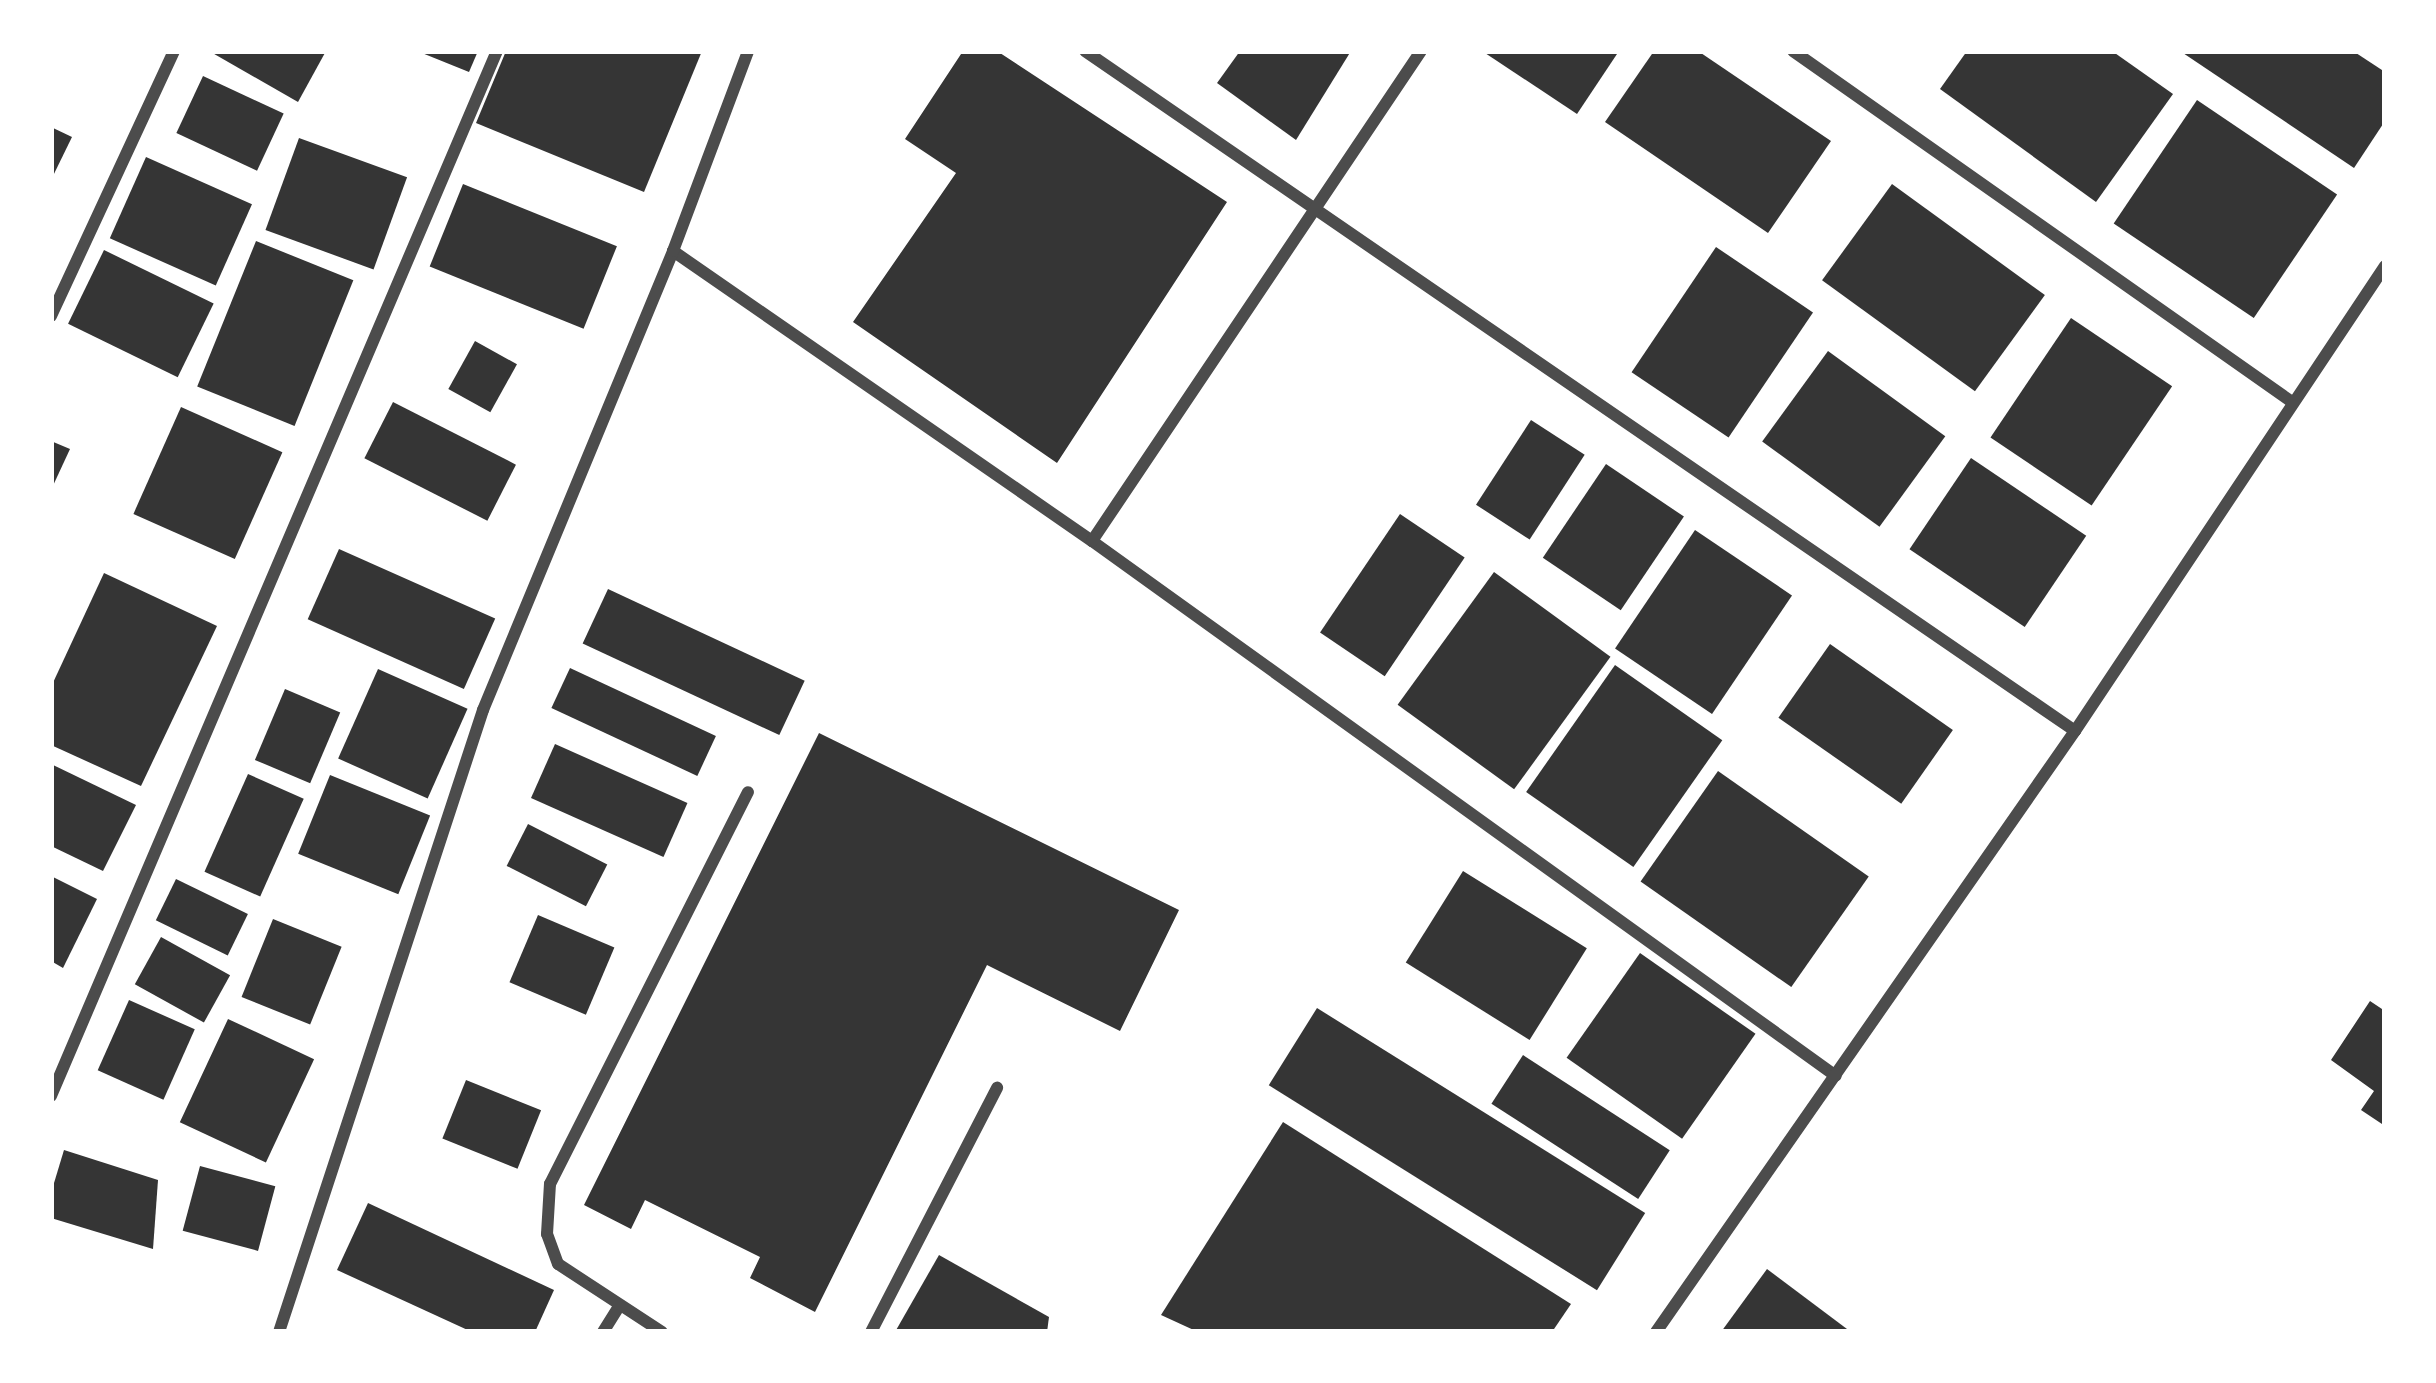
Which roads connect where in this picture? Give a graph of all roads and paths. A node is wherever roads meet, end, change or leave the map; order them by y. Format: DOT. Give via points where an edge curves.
graph roads {
  1 [pos="174,51"];
  2 [pos="497,51"];
  3 [pos="748,51"];
  4 [pos="1085,51"];
  5 [pos="1421,51"];
  6 [pos="1792,51"];
  7 [pos="1312,207"];
  8 [pos="673,251"];
  9 [pos="2385,266"];
  10 [pos="51,316"];
  11 [pos="2292,402"];
  12 [pos="1092,541"];
  13 [pos="2075,731"];
  14 [pos="748,793"];
  15 [pos="1836,1076"];
  16 [pos="997,1088"];
  17 [pos="51,1096"];
  18 [pos="619,1308"];
  19 [pos="279,1332"];
  20 [pos="604,1332"];
  21 [pos="662,1332"];
  22 [pos="871,1332"];
  23 [pos="1656,1332"];
  1 -- 10 [label="street"];
  2 -- 17 [label="street"];
  3 -- 8 [label="street"];
  4 -- 7 [label="street"];
  5 -- 7 [label="street"];
  6 -- 11 [label="street"];
  7 -- 12 [label="street"];
  7 -- 13 [label="street"];
  8 -- 12 [label="street"];
  8 -- 19 [label="street" via="483,710"];
  9 -- 11 [label="street"];
  11 -- 13 [label="street"];
  12 -- 15 [label="street"];
  13 -- 15 [label="street"];
  14 -- 18 [label="street" via="550,1184 547,1234 558,1264"];
  15 -- 23 [label="street"];
  16 -- 22 [label="street"];
  18 -- 20 [label="street"];
  18 -- 21 [label="street"];
}
